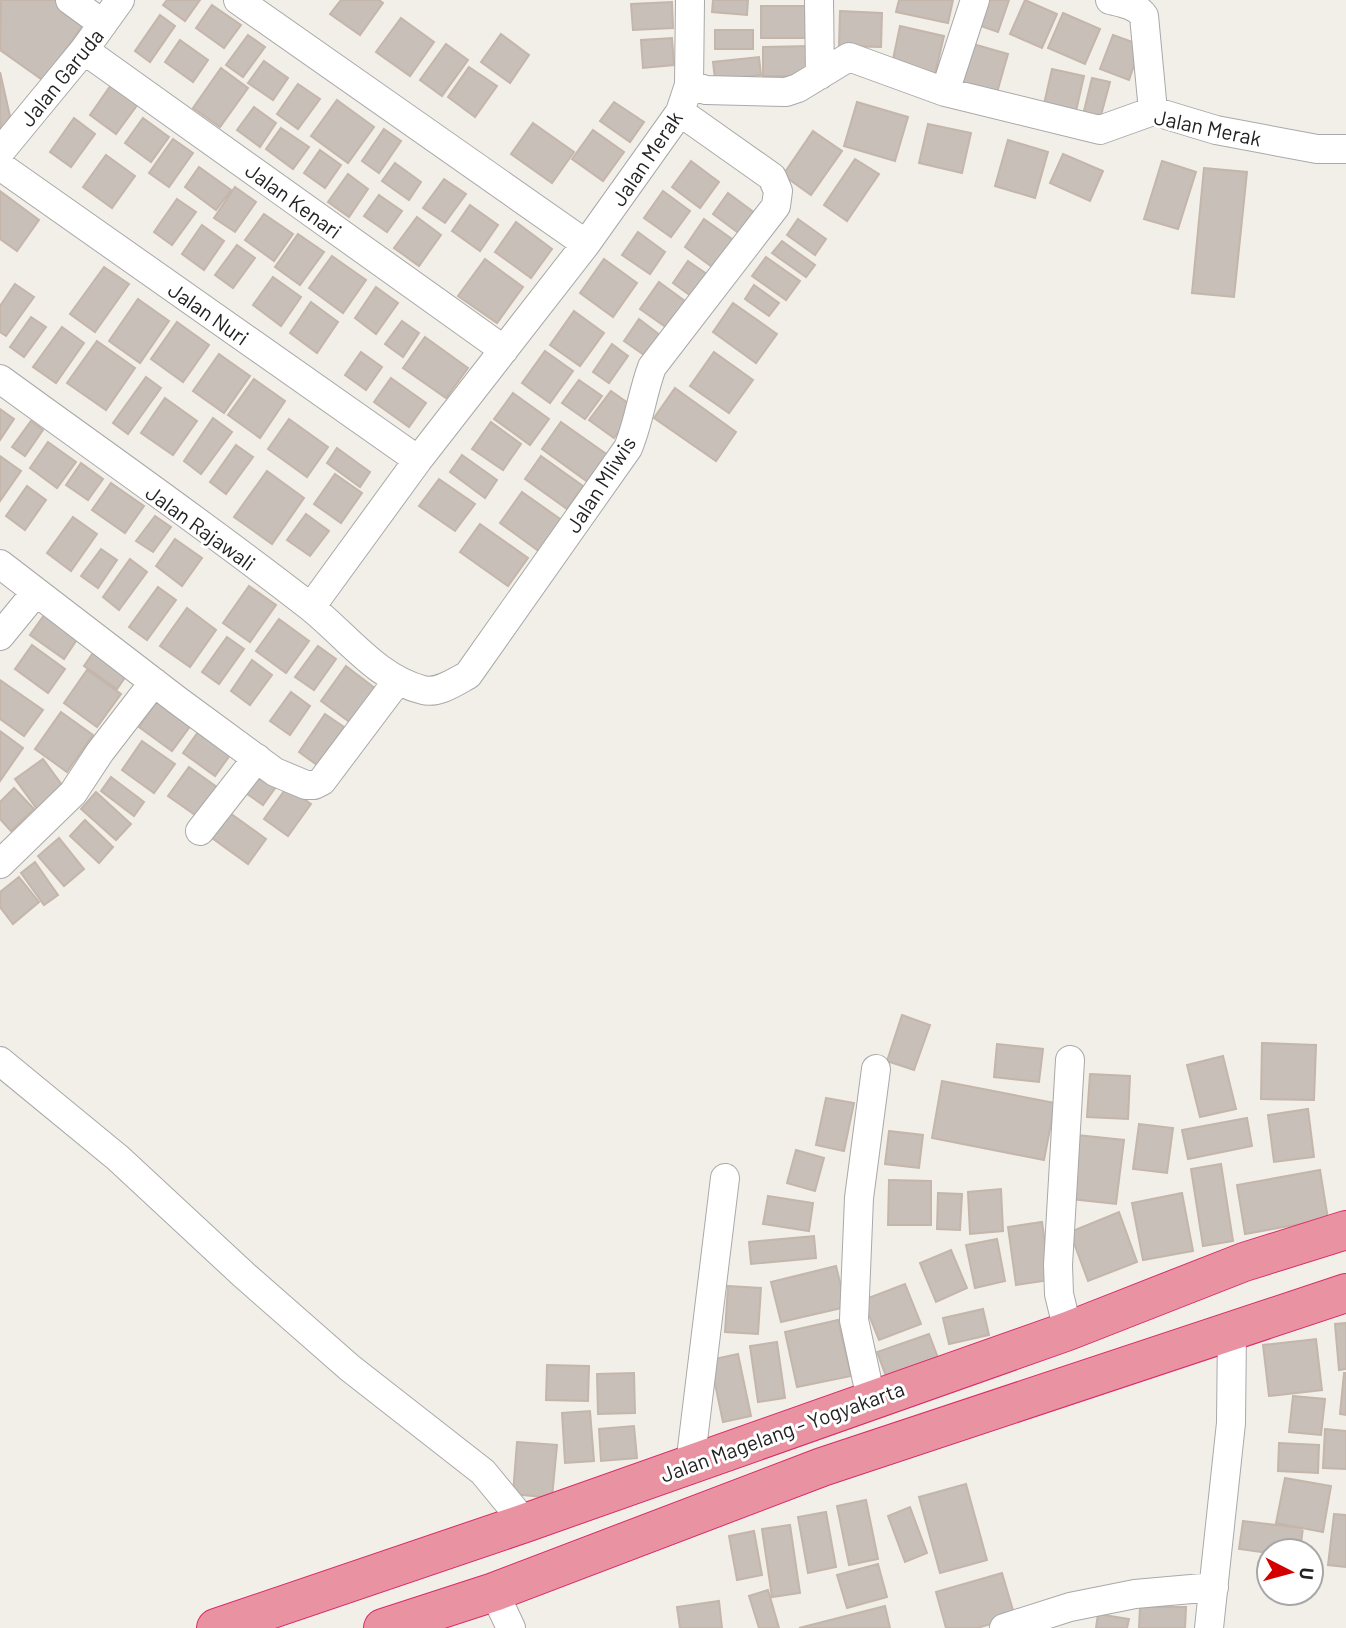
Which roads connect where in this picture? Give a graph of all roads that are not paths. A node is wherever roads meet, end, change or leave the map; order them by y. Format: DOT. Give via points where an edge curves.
graph roads {
  1 [pos="70,0"];
  2 [pos="120,0"];
  3 [pos="239,0"];
  4 [pos="690,0"];
  5 [pos="819,0"];
  6 [pos="975,0"];
  7 [pos="1110,0"];
  8 [pos="103,24"];
  9 [pos="84,50"];
  10 [pos="820,75"];
  11 [pos="945,92"];
  12 [pos="685,98"];
  13 [pos="1153,111"];
  14 [pos="1346,149"];
  15 [pos="0,152"];
  16 [pos="0,166"];
  17 [pos="586,244"];
  18 [pos="504,350"];
  19 [pos="0,379"];
  20 [pos="418,460"];
  21 [pos="0,564"];
  22 [pos="36,592"];
  23 [pos="311,607"];
  24 [pos="0,636"];
  25 [pos="398,680"];
  26 [pos="154,682"];
  27 [pos="257,758"];
  28 [pos="200,831"];
  29 [pos="0,864"];
  30 [pos="1070,1060"];
  31 [pos="0,1061"];
  32 [pos="876,1069"];
  33 [pos="725,1178"];
  34 [pos="1346,1230"];
  35 [pos="1346,1293"];
  36 [pos="1232,1330"];
  37 [pos="1068,1331"];
  38 [pos="871,1399"];
  39 [pos="690,1465"];
  40 [pos="525,1522"];
  41 [pos="1214,1587"];
  42 [pos="494,1592"];
  43 [pos="216,1628"];
  44 [pos="383,1628"];
  45 [pos="511,1628"];
  46 [pos="1004,1628"];
  47 [pos="1209,1628"];
  1 -- 8 [label="street"];
  2 -- 8 [label="street, Jalan Garuda"];
  3 -- 17 [label="street"];
  4 -- 12 [label="street"];
  5 -- 10 [label="street"];
  6 -- 11 [label="street"];
  7 -- 13 [label="street" via="1130,5 1144,16"];
  8 -- 9 [label="street, Jalan Garuda"];
  9 -- 15 [label="street, Jalan Garuda"];
  9 -- 18 [label="street, Jalan Kenari"];
  10 -- 11 [label="street, Jalan Merak" via="849,57"];
  10 -- 12 [label="street, Jalan Merak" via="786,92 706,90"];
  11 -- 13 [label="street, Jalan Merak" via="1100,130"];
  12 -- 17 [label="street, Jalan Merak"];
  12 -- 25 [label="street, Jalan Mliwis" via="772,177 778,191 776,206 652,368 628,448 468,675 435,691"];
  13 -- 14 [label="street, Jalan Merak" via="1216,130 1317,149"];
  16 -- 20 [label="street, Jalan Nuri"];
  17 -- 18 [label="street, Jalan Merak"];
  18 -- 20 [label="street, Jalan Merak"];
  19 -- 23 [label="street, Jalan Rajawali"];
  20 -- 23 [label="street, Jalan Merak"];
  21 -- 22 [label="street"];
  22 -- 24 [label="street"];
  22 -- 26 [label="street"];
  23 -- 25 [label="street, Jalan Rajawali"];
  25 -- 27 [label="street" via="314,786 275,772"];
  26 -- 27 [label="street"];
  26 -- 29 [label="street" via="73,793"];
  27 -- 28 [label="street"];
  30 -- 37 [label="street" via="1058,1265"];
  31 -- 40 [label="street" via="118,1158 350,1368 483,1472"];
  32 -- 38 [label="street" via="859,1198 854,1320"];
  33 -- 39 [label="street"];
  34 -- 37 [label="highway, Jalan Magelang - Yogyakarta" via="1244,1262"];
  35 -- 36 [label="highway"];
  36 -- 41 [label="street" via="1231,1423"];
  36 -- 42 [label="highway" via="822,1467"];
  37 -- 38 [label="highway, Jalan Magelang - Yogyakarta"];
  38 -- 39 [label="highway, Jalan Magelang - Yogyakarta"];
  39 -- 40 [label="highway, Jalan Magelang - Yogyakarta"];
  40 -- 43 [label="highway, Jalan Magelang - Yogyakarta"];
  41 -- 46 [label="street" via="1069,1607"];
  41 -- 47 [label="street"];
  42 -- 44 [label="highway"];
  42 -- 45 [label="street"];
}
